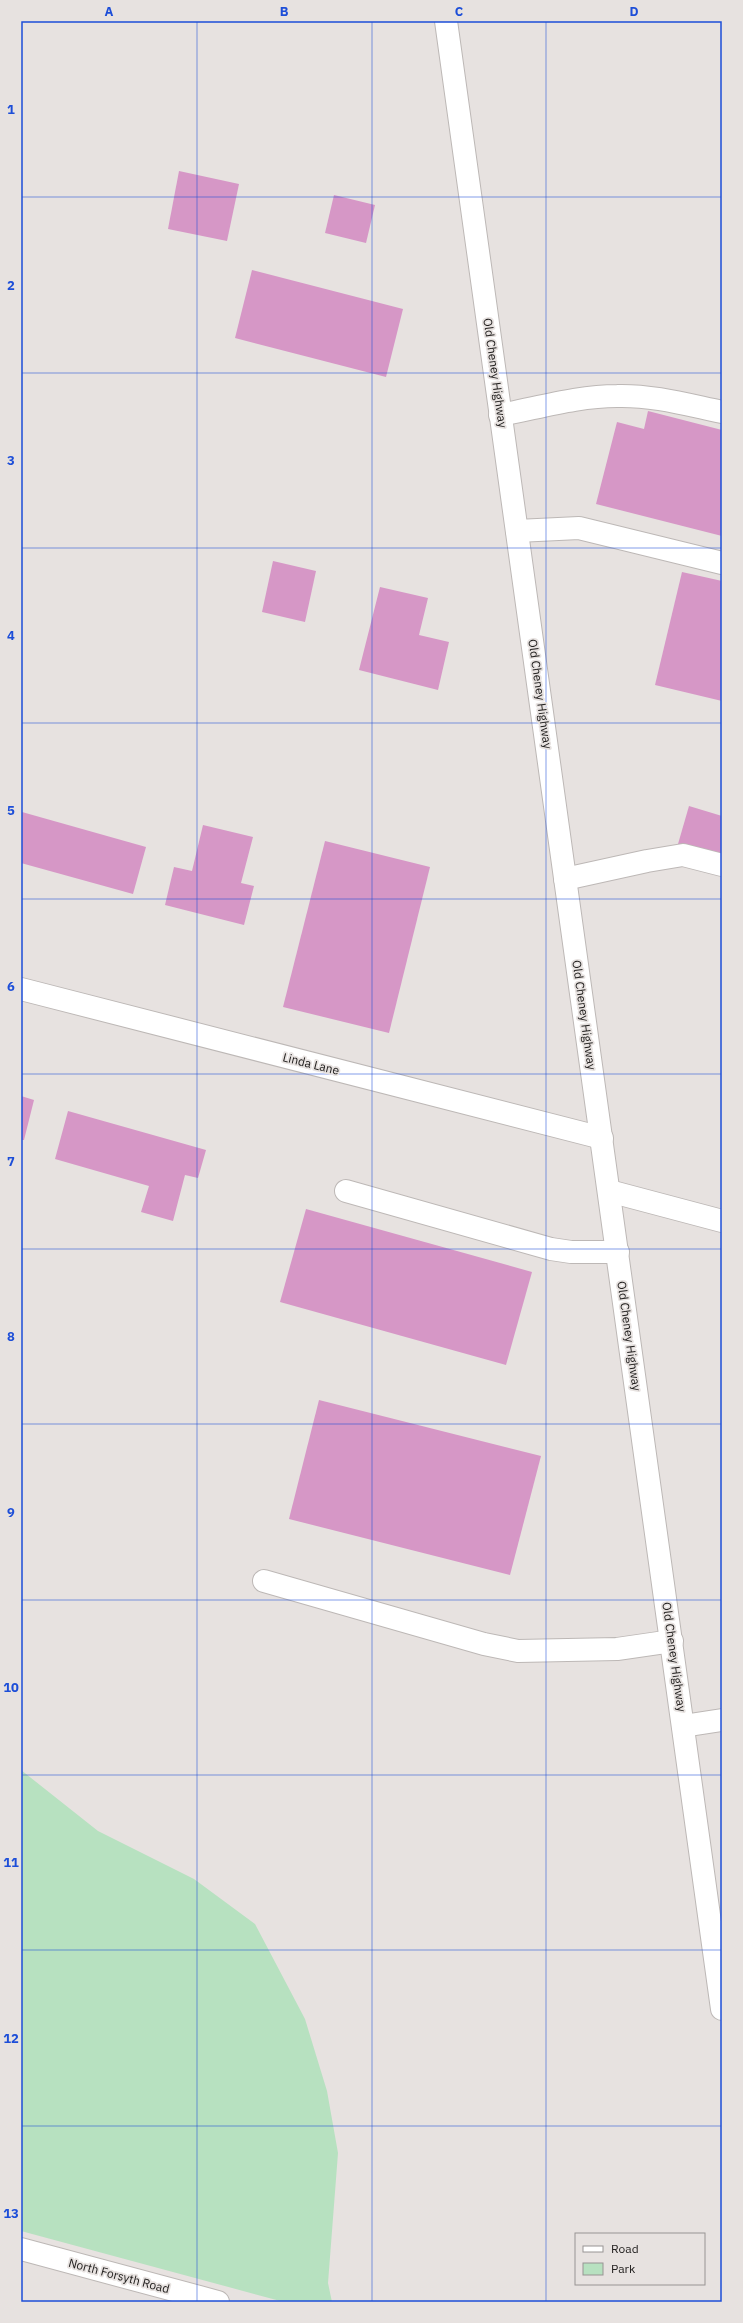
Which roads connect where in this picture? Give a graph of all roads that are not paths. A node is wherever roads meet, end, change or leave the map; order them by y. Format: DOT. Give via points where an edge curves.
graph roads {
  1 [pos="446,21"];
  2 [pos="722,412"];
  3 [pos="500,415"];
  4 [pos="517,531"];
  5 [pos="722,563"];
  6 [pos="722,865"];
  7 [pos="565,879"];
  8 [pos="21,989"];
  9 [pos="602,1138"];
  10 [pos="346,1191"];
  11 [pos="609,1191"];
  12 [pos="722,1221"];
  13 [pos="618,1252"];
  14 [pos="264,1581"];
  15 [pos="672,1641"];
  16 [pos="722,1720"];
  17 [pos="683,1726"];
  18 [pos="720,1957"];
  19 [pos="722,2009"];
  20 [pos="21,2249"];
  21 [pos="218,2302"];
  1 -- 3 [label="street, Old Cheney Highway"];
  2 -- 3 [label="street" via="656,398 617,396"];
  3 -- 4 [label="street, Old Cheney Highway"];
  4 -- 5 [label="street" via="579,528"];
  4 -- 7 [label="street, Old Cheney Highway"];
  6 -- 7 [label="street" via="683,855"];
  7 -- 9 [label="street, Old Cheney Highway"];
  8 -- 9 [label="street, Linda Lane"];
  9 -- 11 [label="street, Old Cheney Highway"];
  10 -- 13 [label="street" via="551,1249 571,1252"];
  11 -- 12 [label="street"];
  11 -- 13 [label="street, Old Cheney Highway"];
  13 -- 15 [label="street, Old Cheney Highway"];
  14 -- 15 [label="street" via="484,1644 518,1651 617,1649"];
  15 -- 17 [label="street, Old Cheney Highway"];
  16 -- 17 [label="street"];
  17 -- 18 [label="street, Old Cheney Highway"];
  18 -- 19 [label="street, Old Cheney Highway"];
  20 -- 21 [label="street, North Forsyth Road"];
}
